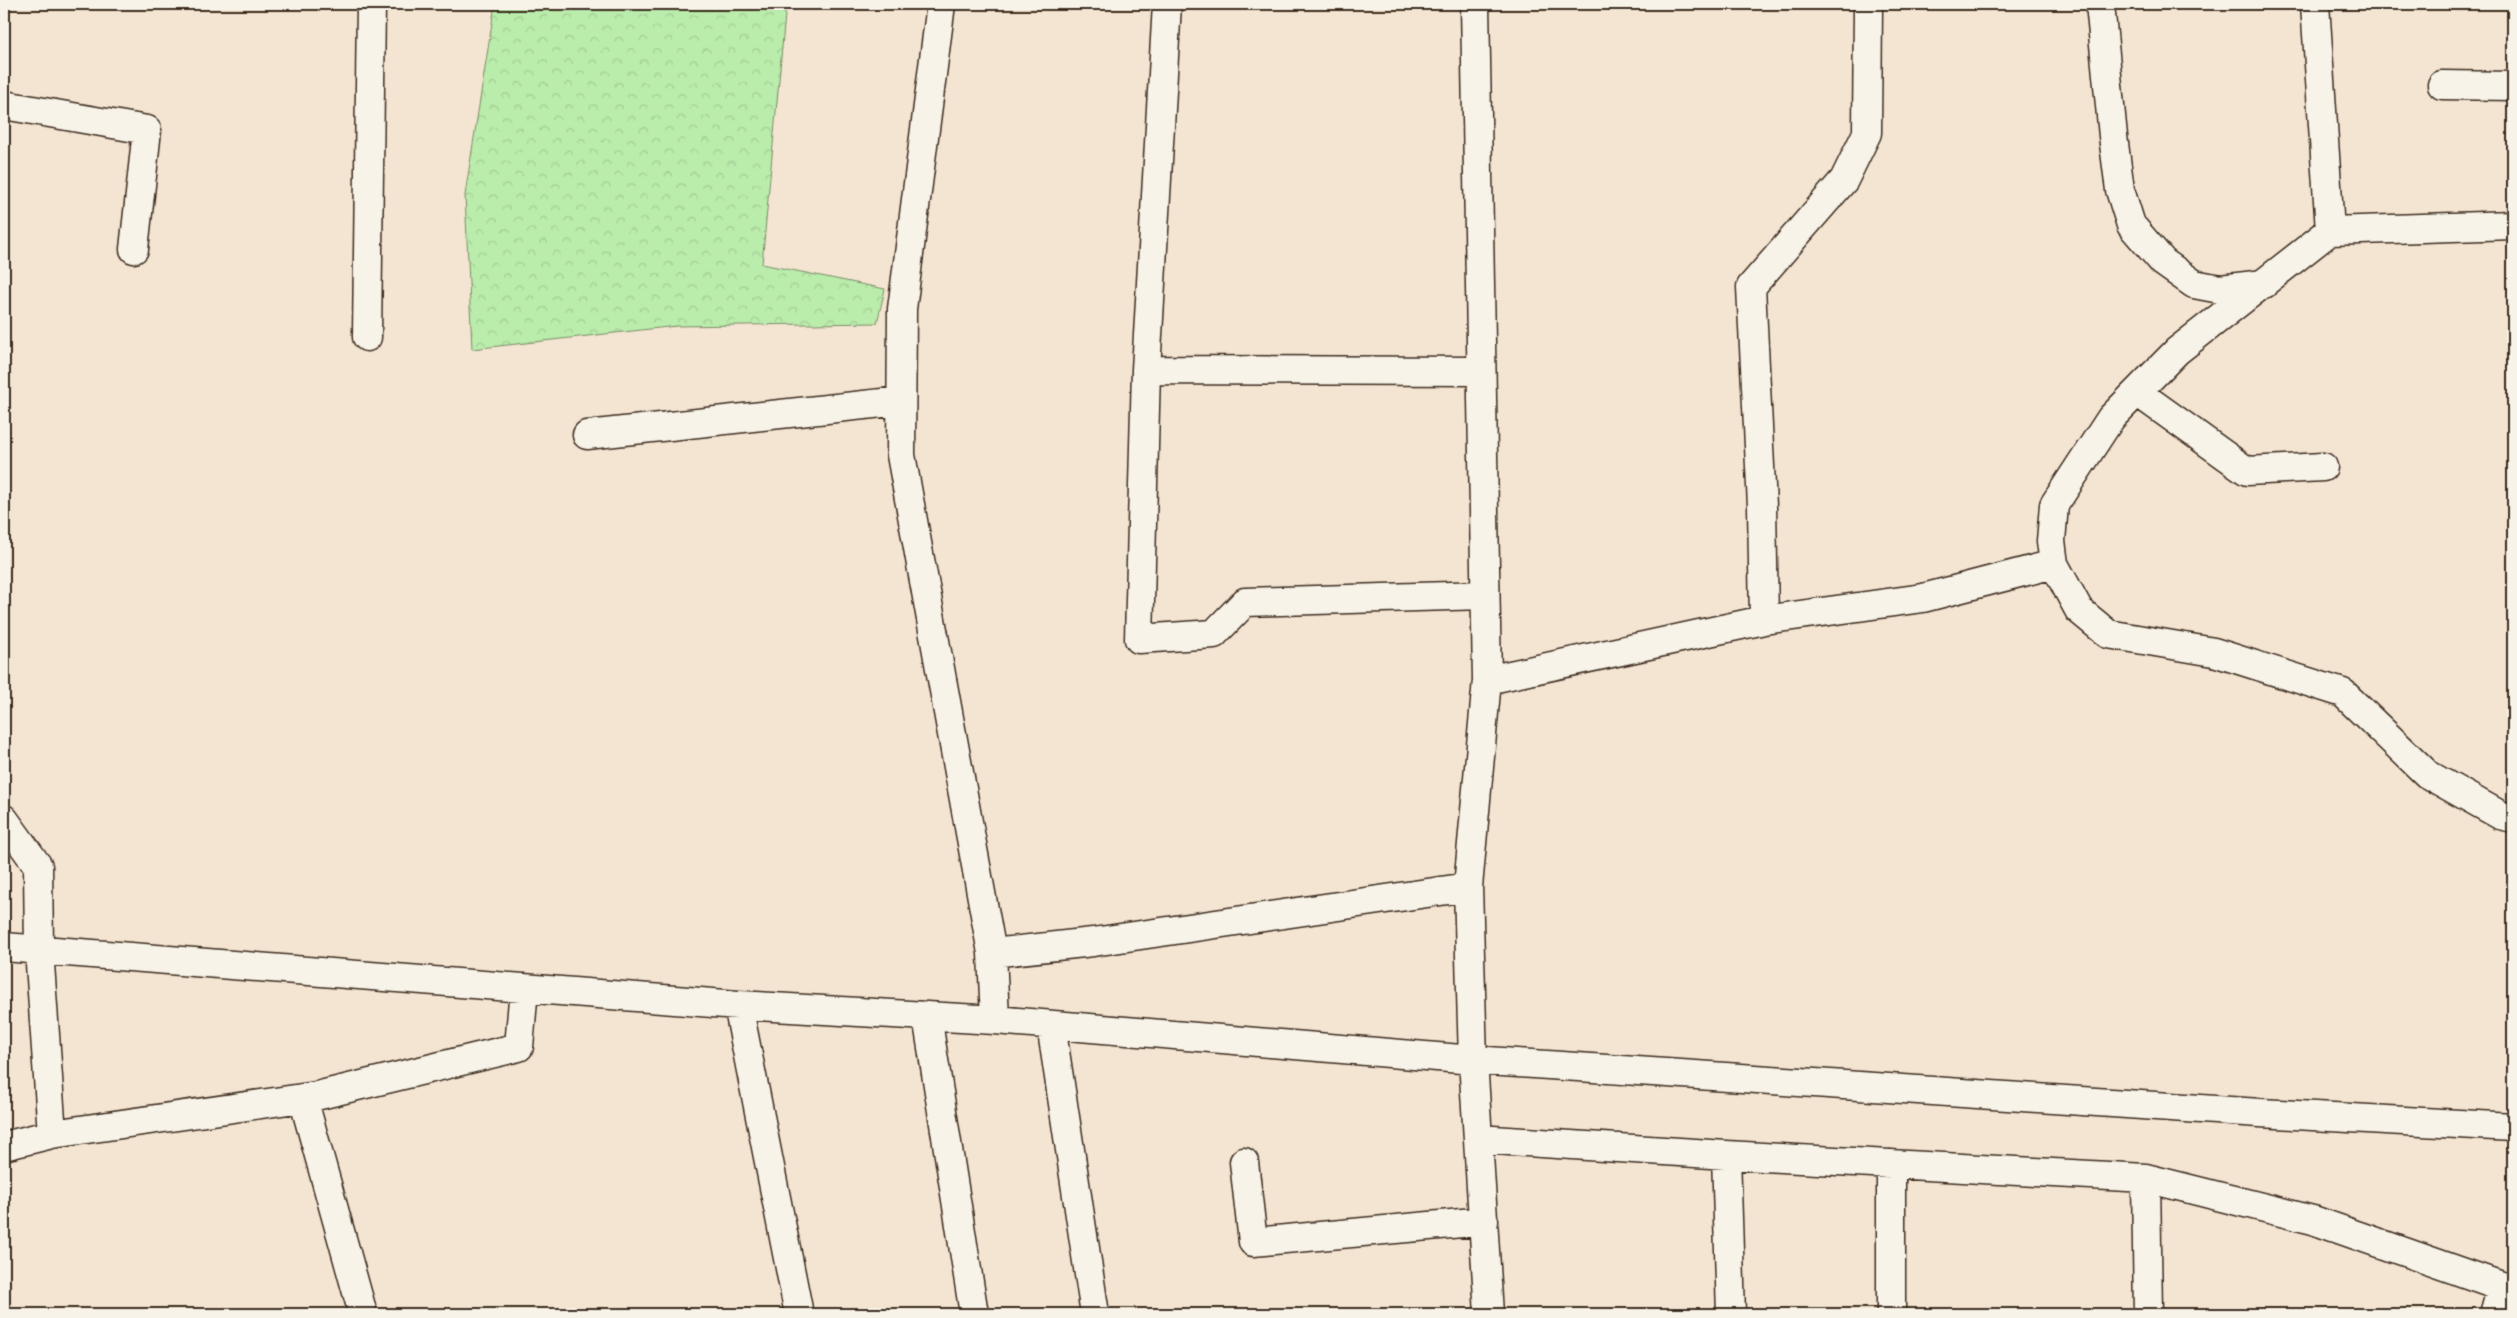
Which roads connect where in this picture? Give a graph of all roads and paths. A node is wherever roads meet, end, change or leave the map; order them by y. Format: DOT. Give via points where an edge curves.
graph roads {
  1 [pos="371,4"];
  2 [pos="941,4"];
  3 [pos="1166,4"];
  4 [pos="1475,4"];
  5 [pos="1868,4"];
  6 [pos="2100,4"];
  7 [pos="2315,4"];
  8 [pos="2442,85"];
  9 [pos="2513,86"];
  10 [pos="4,105"];
  11 [pos="2513,225"];
  12 [pos="2330,231"];
  13 [pos="134,249"];
  14 [pos="2264,284"];
  15 [pos="367,337"];
  16 [pos="1146,370"];
  17 [pos="1482,371"];
  18 [pos="2137,392"];
  19 [pos="901,402"];
  20 [pos="587,435"];
  21 [pos="2322,467"];
  22 [pos="2054,564"];
  23 [pos="1485,595"];
  24 [pos="1764,620"];
  25 [pos="1487,680"];
  26 [pos="2513,818"];
  27 [pos="4,819"];
  28 [pos="1468,887"];
  29 [pos="4,947"];
  30 [pos="39,950"];
  31 [pos="992,953"];
  32 [pos="524,988"];
  33 [pos="738,1005"];
  34 [pos="928,1016"];
  35 [pos="995,1020"];
  36 [pos="1051,1025"];
  37 [pos="1473,1060"];
  38 [pos="303,1098"];
  39 [pos="2513,1127"];
  40 [pos="52,1134"];
  41 [pos="1478,1139"];
  42 [pos="4,1146"];
  43 [pos="1726,1155"];
  44 [pos="1244,1162"];
  45 [pos="1891,1164"];
  46 [pos="2146,1178"];
  47 [pos="1484,1221"];
  48 [pos="2508,1288"];
  49 [pos="363,1314"];
  50 [pos="799,1314"];
  51 [pos="974,1314"];
  52 [pos="1095,1314"];
  53 [pos="1489,1314"];
  54 [pos="1731,1314"];
  55 [pos="1891,1314"];
  56 [pos="2148,1314"];
  57 [pos="2494,1314"];
  1 -- 15 [label="street"];
  2 -- 19 [label="street" via="902,309"];
  3 -- 16 [label="street"];
  4 -- 17 [label="street"];
  5 -- 24 [label="street" via="1867,133 1844,180 1751,287"];
  6 -- 14 [label="street" via="2119,181 2131,225 2163,262 2194,284 2220,289"];
  7 -- 12 [label="street"];
  8 -- 9 [label="street"];
  10 -- 13 [label="street" via="147,130"];
  11 -- 12 [label="street"];
  12 -- 14 [label="street"];
  14 -- 18 [label="street" via="2178,351"];
  16 -- 17 [label="street"];
  16 -- 23 [label="street" via="1140,639 1214,634 1245,602"];
  17 -- 23 [label="street"];
  18 -- 21 [label="street" via="2247,471"];
  18 -- 22 [label="street" via="2111,418 2054,505 2051,541"];
  19 -- 20 [label="street"];
  19 -- 31 [label="street" via="900,455"];
  22 -- 24 [label="street" via="1923,598"];
  22 -- 26 [label="street" via="2079,610 2108,634 2214,652 2343,694 2427,774 2500,815"];
  23 -- 25 [label="street"];
  24 -- 25 [label="street"];
  25 -- 28 [label="street"];
  27 -- 30 [label="street" via="38,866"];
  28 -- 31 [label="street" via="1093,942"];
  28 -- 37 [label="street"];
  29 -- 30 [label="street"];
  30 -- 32 [label="street"];
  30 -- 40 [label="street"];
  31 -- 35 [label="street"];
  32 -- 33 [label="street"];
  32 -- 38 [label="street" via="520,1047"];
  33 -- 34 [label="street"];
  33 -- 50 [label="street"];
  34 -- 35 [label="street"];
  34 -- 51 [label="street"];
  35 -- 36 [label="street"];
  36 -- 37 [label="street"];
  36 -- 52 [label="street"];
  37 -- 39 [label="street"];
  37 -- 41 [label="street"];
  38 -- 40 [label="street"];
  38 -- 49 [label="street"];
  40 -- 42 [label="street"];
  41 -- 43 [label="street"];
  41 -- 47 [label="street"];
  43 -- 45 [label="street"];
  43 -- 54 [label="street"];
  44 -- 47 [label="street" via="1253,1242"];
  45 -- 46 [label="street"];
  45 -- 55 [label="street"];
  46 -- 48 [label="street" via="2313,1220"];
  46 -- 56 [label="street"];
  47 -- 53 [label="street"];
  48 -- 57 [label="street"];
}
